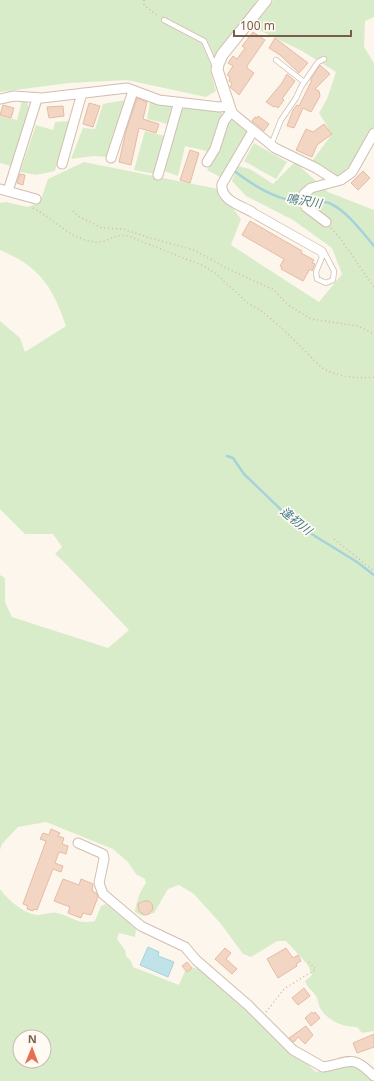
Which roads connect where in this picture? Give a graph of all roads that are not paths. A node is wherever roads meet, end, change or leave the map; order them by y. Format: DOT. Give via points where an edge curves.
graph roads {
  1 [pos="266,0"];
  2 [pos="164,20"];
  3 [pos="324,59"];
  4 [pos="276,60"];
  5 [pos="218,70"];
  6 [pos="304,82"];
  7 [pos="133,91"];
  8 [pos="82,93"];
  9 [pos="0,99"];
  10 [pos="36,99"];
  11 [pos="179,102"];
  12 [pos="230,109"];
  13 [pos="253,131"];
  14 [pos="374,133"];
  15 [pos="271,144"];
  16 [pos="111,158"];
  17 [pos="207,162"];
  18 [pos="62,164"];
  19 [pos="158,175"];
  20 [pos="336,181"];
  21 [pos="4,190"];
  22 [pos="32,202"];
  23 [pos="252,212"];
  24 [pos="326,222"];
  25 [pos="78,843"];
  26 [pos="374,1076"];
  1 -- 5 [label="street" via="222,55"];
  2 -- 5 [label="lane" via="204,41"];
  3 -- 6 [label="lane" via="318,62"];
  4 -- 6 [label="lane"];
  5 -- 12 [label="street"];
  6 -- 15 [label="lane" via="281,120"];
  7 -- 8 [label="street" via="127,88"];
  7 -- 11 [label="street" via="159,100"];
  7 -- 16 [label="street"];
  8 -- 10 [label="street"];
  8 -- 18 [label="street"];
  9 -- 10 [label="street" via="14,96"];
  10 -- 21 [label="street"];
  11 -- 12 [label="street"];
  11 -- 19 [label="street"];
  12 -- 13 [label="street"];
  12 -- 17 [label="street" via="224,120 216,149"];
  13 -- 15 [label="street"];
  13 -- 23 [label="street" via="222,184 221,191 226,198"];
  14 -- 20 [label="street" via="352,172"];
  15 -- 20 [label="street"];
  20 -- 24 [label="street" via="307,190 303,198 306,207"];
  21 -- 22 [label="street"];
  23 -- 23 [label="lane" via="323,250 334,271 333,280 326,283 317,279 316,272 322,257 320,253 254,216"];
  25 -- 26 [label="street" via="103,854 99,883 104,894 141,926 185,947 293,1050 323,1066 354,1061 362,1064"];
}
